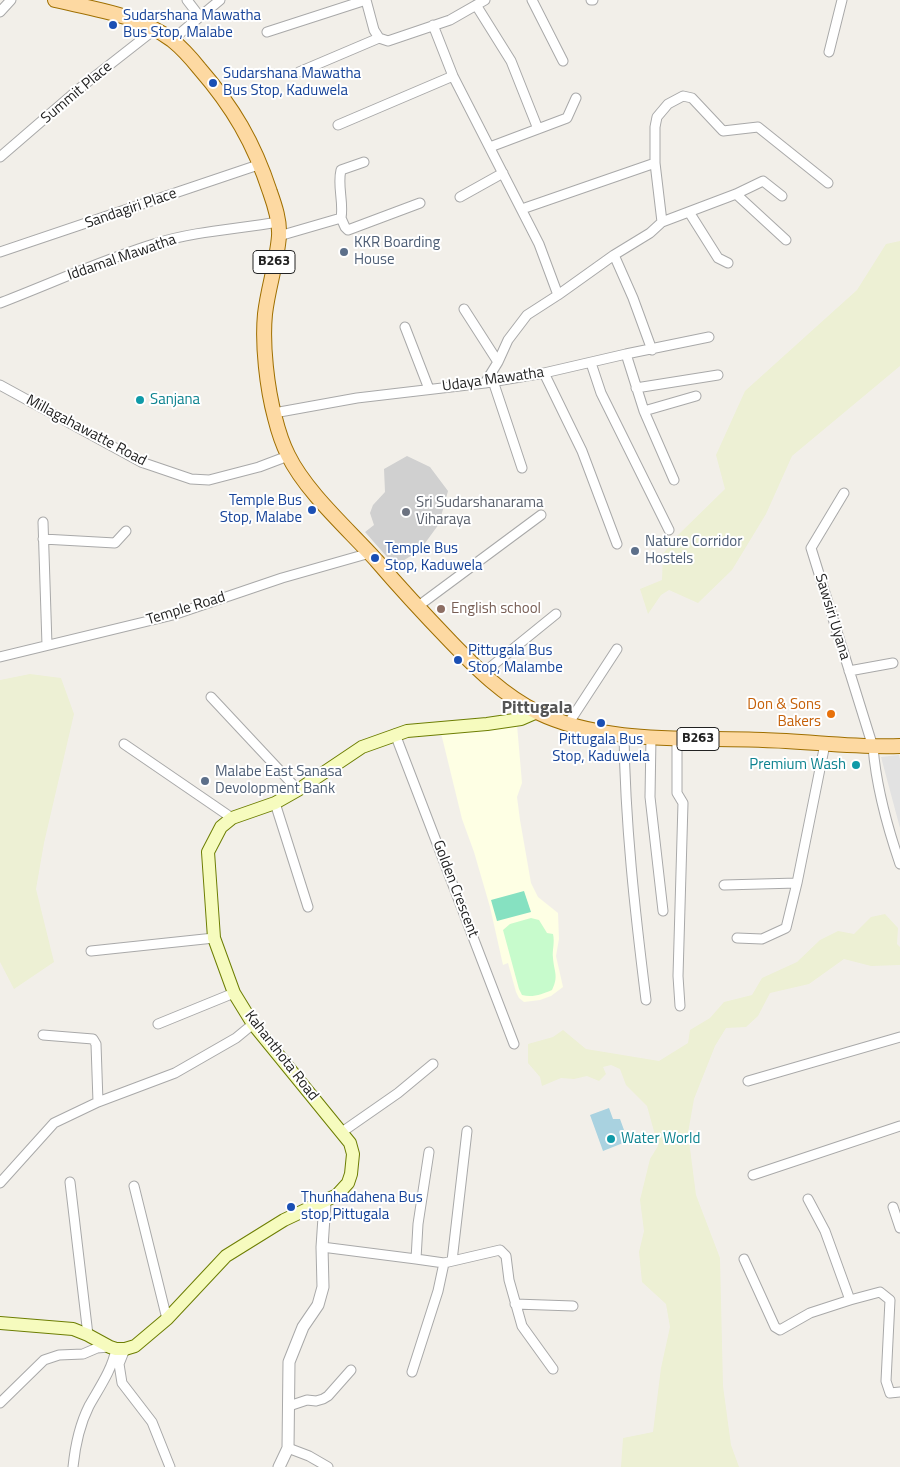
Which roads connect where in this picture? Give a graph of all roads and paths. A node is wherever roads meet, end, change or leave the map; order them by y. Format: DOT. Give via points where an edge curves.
graph roads {
  1 [pos="11,0"];
  2 [pos="55,0"];
  3 [pos="188,0"];
  4 [pos="220,0"];
  5 [pos="366,0"];
  6 [pos="485,0"];
  7 [pos="532,0"];
  8 [pos="842,0"];
  9 [pos="70,2"];
  10 [pos="476,5"];
  11 [pos="0,12"];
  12 [pos="200,17"];
  13 [pos="433,25"];
  14 [pos="154,30"];
  15 [pos="267,32"];
  16 [pos="379,38"];
  17 [pos="172,40"];
  18 [pos="829,52"];
  19 [pos="563,61"];
  20 [pos="299,72"];
  21 [pos="453,76"];
  22 [pos="576,98"];
  23 [pos="338,125"];
  24 [pos="538,129"];
  25 [pos="490,147"];
  26 [pos="0,157"];
  27 [pos="364,162"];
  28 [pos="655,163"];
  29 [pos="261,164"];
  30 [pos="503,173"];
  31 [pos="828,183"];
  32 [pos="736,194"];
  33 [pos="782,196"];
  34 [pos="460,197"];
  35 [pos="420,203"];
  36 [pos="522,210"];
  37 [pos="689,212"];
  38 [pos="341,218"];
  39 [pos="278,222"];
  40 [pos="662,222"];
  41 [pos="279,236"];
  42 [pos="786,240"];
  43 [pos="0,252"];
  44 [pos="614,255"];
  45 [pos="728,263"];
  46 [pos="558,296"];
  47 [pos="0,303"];
  48 [pos="464,309"];
  49 [pos="405,327"];
  50 [pos="710,338"];
  51 [pos="652,350"];
  52 [pos="626,354"];
  53 [pos="498,362"];
  54 [pos="591,363"];
  55 [pos="544,374"];
  56 [pos="718,375"];
  57 [pos="489,382"];
  58 [pos="0,385"];
  59 [pos="636,388"];
  60 [pos="429,389"];
  61 [pos="696,396"];
  62 [pos="644,411"];
  63 [pos="274,413"];
  64 [pos="288,456"];
  65 [pos="522,468"];
  66 [pos="674,480"];
  67 [pos="844,492"];
  68 [pos="541,515"];
  69 [pos="43,522"];
  70 [pos="669,530"];
  71 [pos="126,531"];
  72 [pos="43,539"];
  73 [pos="617,544"];
  74 [pos="370,554"];
  75 [pos="417,606"];
  76 [pos="556,614"];
  77 [pos="47,645"];
  78 [pos="617,649"];
  79 [pos="0,657"];
  80 [pos="894,663"];
  81 [pos="849,671"];
  82 [pos="482,674"];
  83 [pos="211,697"];
  84 [pos="537,712"];
  85 [pos="568,724"];
  86 [pos="395,734"];
  87 [pos="624,734"];
  88 [pos="651,737"];
  89 [pos="677,739"];
  90 [pos="124,744"];
  91 [pos="826,744"];
  92 [pos="900,746"];
  93 [pos="873,748"];
  94 [pos="298,790"];
  95 [pos="275,803"];
  96 [pos="232,818"];
  97 [pos="900,864"];
  98 [pos="797,883"];
  99 [pos="724,885"];
  100 [pos="308,907"];
  101 [pos="663,911"];
  102 [pos="214,938"];
  103 [pos="737,938"];
  104 [pos="91,951"];
  105 [pos="234,992"];
  106 [pos="646,1000"];
  107 [pos="680,1006"];
  108 [pos="158,1024"];
  109 [pos="253,1024"];
  110 [pos="43,1036"];
  111 [pos="900,1037"];
  112 [pos="514,1044"];
  113 [pos="433,1064"];
  114 [pos="748,1080"];
  115 [pos="98,1102"];
  116 [pos="900,1126"];
  117 [pos="467,1131"];
  118 [pos="342,1132"];
  119 [pos="429,1152"];
  120 [pos="753,1175"];
  121 [pos="70,1182"];
  122 [pos="0,1183"];
  123 [pos="134,1186"];
  124 [pos="808,1199"];
  125 [pos="325,1202"];
  126 [pos="893,1207"];
  127 [pos="900,1228"];
  128 [pos="322,1247"];
  129 [pos="416,1259"];
  130 [pos="744,1259"];
  131 [pos="448,1262"];
  132 [pos="850,1300"];
  133 [pos="515,1304"];
  134 [pos="574,1306"];
  135 [pos="167,1319"];
  136 [pos="0,1323"];
  137 [pos="88,1335"];
  138 [pos="117,1349"];
  139 [pos="553,1369"];
  140 [pos="351,1370"];
  141 [pos="412,1372"];
  142 [pos="900,1392"];
  143 [pos="0,1403"];
  144 [pos="289,1406"];
  145 [pos="288,1448"];
  146 [pos="73,1467"];
  147 [pos="170,1467"];
  148 [pos="279,1467"];
  149 [pos="328,1467"];
  1 -- 11 [label="street"];
  2 -- 9 [label="main road, B263"];
  3 -- 12 [label="street"];
  4 -- 12 [label="street"];
  5 -- 15 [label="street"];
  5 -- 16 [label="street"];
  6 -- 10 [label="street"];
  7 -- 19 [label="street"];
  8 -- 18 [label="street"];
  9 -- 14 [label="main road, B263" via="118,15"];
  10 -- 13 [label="street" via="450,20"];
  10 -- 24 [label="street" via="511,61"];
  12 -- 17 [label="street"];
  13 -- 16 [label="street" via="388,41"];
  13 -- 21 [label="street"];
  14 -- 17 [label="main road, B263"];
  14 -- 26 [label="street, Summit Place"];
  16 -- 20 [label="street"];
  17 -- 29 [label="main road, B263" via="222,95 238,118"];
  21 -- 23 [label="street"];
  21 -- 25 [label="street"];
  22 -- 24 [label="street" via="567,118"];
  24 -- 25 [label="street"];
  25 -- 30 [label="street"];
  27 -- 38 [label="street" via="341,170"];
  28 -- 31 [label="street" via="657,117 668,104 684,96 692,98 723,131 758,127"];
  28 -- 36 [label="street"];
  28 -- 40 [label="street"];
  29 -- 39 [label="main road, B263"];
  29 -- 43 [label="street, Sandagiri Place"];
  30 -- 34 [label="street"];
  30 -- 36 [label="street"];
  32 -- 33 [label="street" via="763,181"];
  32 -- 37 [label="street"];
  32 -- 42 [label="street"];
  35 -- 38 [label="street" via="348,230"];
  36 -- 46 [label="street" via="539,244"];
  37 -- 40 [label="street"];
  37 -- 45 [label="street" via="718,258"];
  38 -- 41 [label="street"];
  39 -- 41 [label="main road, B263"];
  39 -- 47 [label="street, Iddamal Mawatha" via="186,235 157,243"];
  40 -- 44 [label="street"];
  41 -- 63 [label="main road, B263" via="265,315 265,354"];
  44 -- 46 [label="street"];
  44 -- 51 [label="street"];
  46 -- 53 [label="street" via="527,315 508,340"];
  48 -- 53 [label="street"];
  49 -- 60 [label="street"];
  50 -- 51 [label="street, Udaya Mawatha"];
  51 -- 52 [label="street, Udaya Mawatha"];
  52 -- 54 [label="street, Udaya Mawatha"];
  52 -- 59 [label="street"];
  53 -- 57 [label="street"];
  54 -- 55 [label="street, Udaya Mawatha"];
  54 -- 70 [label="street" via="601,393"];
  55 -- 57 [label="street, Udaya Mawatha"];
  55 -- 73 [label="street" via="582,451"];
  56 -- 59 [label="street"];
  57 -- 60 [label="street, Udaya Mawatha"];
  57 -- 65 [label="street"];
  58 -- 64 [label="street, Millagahawatte Road" via="141,462 191,479 209,480"];
  59 -- 62 [label="street"];
  60 -- 63 [label="street, Udaya Mawatha"];
  61 -- 62 [label="street"];
  62 -- 66 [label="street"];
  63 -- 64 [label="main road, B263"];
  64 -- 74 [label="main road, B263" via="321,500"];
  67 -- 81 [label="street, Sawsiri Uyana" via="811,548"];
  68 -- 75 [label="street"];
  69 -- 72 [label="street"];
  71 -- 72 [label="street" via="116,543"];
  72 -- 77 [label="street"];
  74 -- 75 [label="main road, B263"];
  74 -- 77 [label="street, Temple Road" via="282,578 173,615"];
  75 -- 82 [label="main road, B263"];
  76 -- 82 [label="street"];
  77 -- 79 [label="street, Temple Road"];
  78 -- 85 [label="street"];
  80 -- 81 [label="street"];
  81 -- 93 [label="street, Sawsiri Uyana"];
  82 -- 84 [label="main road, B263"];
  83 -- 94 [label="street"];
  84 -- 85 [label="main road, B263"];
  84 -- 86 [label="main road" via="521,719"];
  85 -- 87 [label="main road, B263"];
  86 -- 94 [label="main road" via="362,747"];
  86 -- 112 [label="street, Golden Crescent"];
  87 -- 88 [label="main road, B263"];
  87 -- 106 [label="street" via="633,894"];
  88 -- 89 [label="main road, B263"];
  88 -- 101 [label="street" via="650,797"];
  89 -- 91 [label="main road, B263"];
  89 -- 107 [label="street" via="677,793 682,803"];
  90 -- 96 [label="street"];
  91 -- 93 [label="main road, B263"];
  91 -- 98 [label="street"];
  92 -- 93 [label="main road, B263"];
  93 -- 97 [label="street, Sawsiri Uyana"];
  94 -- 95 [label="main road"];
  95 -- 96 [label="main road"];
  95 -- 100 [label="street"];
  96 -- 102 [label="main road, Kahanthota Road" via="221,827 208,852"];
  98 -- 99 [label="street"];
  98 -- 103 [label="street" via="786,928 762,939"];
  102 -- 104 [label="street"];
  102 -- 105 [label="main road, Kahanthota Road"];
  105 -- 108 [label="street"];
  105 -- 109 [label="main road, Kahanthota Road"];
  109 -- 115 [label="street" via="236,1038 175,1073"];
  109 -- 118 [label="main road, Kahanthota Road"];
  110 -- 115 [label="street" via="93,1039 96,1044"];
  111 -- 114 [label="street"];
  113 -- 118 [label="street"];
  115 -- 122 [label="street" via="54,1123"];
  116 -- 120 [label="street"];
  117 -- 131 [label="street"];
  118 -- 125 [label="main road, Kahanthota Road" via="353,1154 351,1174 348,1184"];
  119 -- 129 [label="street"];
  121 -- 137 [label="street"];
  123 -- 135 [label="street"];
  124 -- 132 [label="street" via="825,1231"];
  125 -- 128 [label="street"];
  125 -- 135 [label="main road, Kahanthota Road" via="284,1220 226,1256"];
  126 -- 127 [label="street"];
  128 -- 129 [label="street"];
  128 -- 144 [label="street" via="324,1288 289,1362"];
  129 -- 131 [label="street"];
  130 -- 132 [label="street" via="775,1327 780,1330 810,1313"];
  131 -- 133 [label="street" via="500,1250 506,1256"];
  131 -- 141 [label="street"];
  132 -- 142 [label="street" via="880,1292 890,1300 886,1381 890,1393"];
  133 -- 134 [label="street"];
  133 -- 139 [label="street" via="522,1326"];
  135 -- 138 [label="main road, Kahanthota Road" via="135,1346"];
  136 -- 137 [label="main road" via="73,1329"];
  137 -- 138 [label="main road"];
  138 -- 143 [label="street" via="97,1348 84,1354 59,1355 44,1360"];
  138 -- 146 [label="street" via="82,1422"];
  138 -- 147 [label="street" via="122,1383 152,1422"];
  140 -- 144 [label="street" via="328,1396 316,1402 307,1400"];
  144 -- 145 [label="street"];
  145 -- 148 [label="street"];
  145 -- 149 [label="street"];
}
